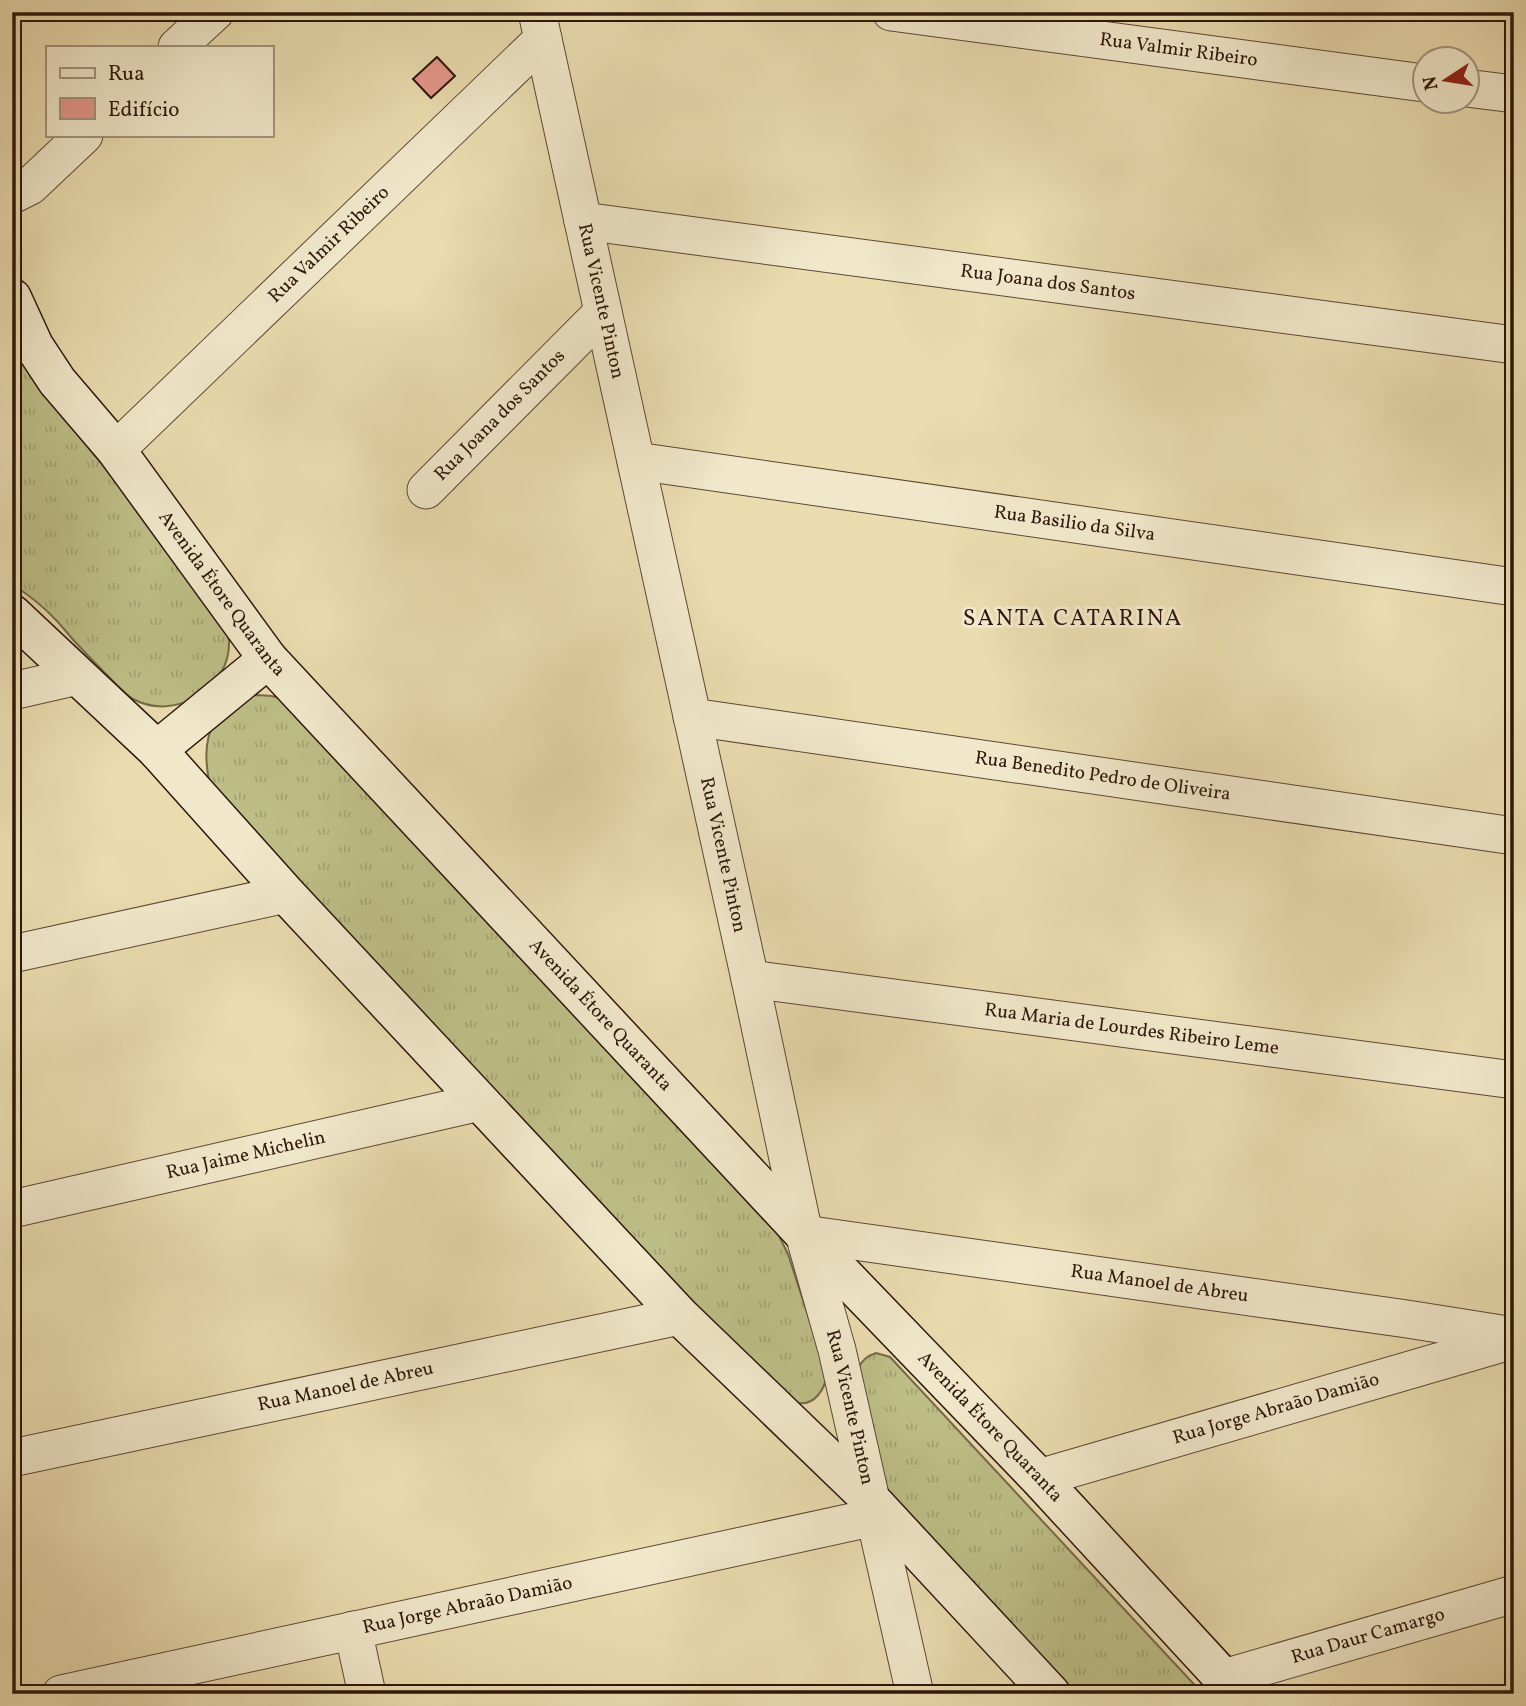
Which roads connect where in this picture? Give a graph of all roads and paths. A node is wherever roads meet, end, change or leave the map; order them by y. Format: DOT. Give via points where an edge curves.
graph roads {
  1 [pos="215,12"];
  2 [pos="891,12"];
  3 [pos="540,25"];
  4 [pos="178,46"];
  5 [pos="1410,81"];
  6 [pos="1480,90"];
  7 [pos="1514,94"];
  8 [pos="83,136"];
  9 [pos="12,195"];
  10 [pos="583,221"];
  11 [pos="12,298"];
  12 [pos="603,312"];
  13 [pos="1514,345"];
  14 [pos="116,450"];
  15 [pos="636,461"];
  16 [pos="426,490"];
  17 [pos="1514,587"];
  18 [pos="12,614"];
  19 [pos="268,659"];
  20 [pos="78,676"];
  21 [pos="12,691"];
  22 [pos="692,717"];
  23 [pos="157,750"];
  24 [pos="1514,836"];
  25 [pos="286,894"];
  26 [pos="12,954"];
  27 [pos="750,979"];
  28 [pos="1514,1080"];
  29 [pos="480,1102"];
  30 [pos="12,1209"];
  31 [pos="804,1234"];
  32 [pos="680,1316"];
  33 [pos="1514,1338"];
  34 [pos="12,1458"];
  35 [pos="1039,1478"];
  36 [pos="872,1508"];
  37 [pos="1514,1594"];
  38 [pos="353,1630"];
  39 [pos="1231,1686"];
  40 [pos="61,1694"];
  41 [pos="367,1694"];
  42 [pos="915,1694"];
  43 [pos="1051,1694"];
  1 -- 4 [label="street"];
  2 -- 5 [label="street, Rua Valmir Ribeiro"];
  3 -- 10 [label="street, Rua Vicente Pinton"];
  3 -- 14 [label="street, Rua Valmir Ribeiro"];
  6 -- 7 [label="street"];
  8 -- 9 [label="street" via="30,186"];
  10 -- 12 [label="street, Rua Vicente Pinton"];
  10 -- 13 [label="street, Rua Joana dos Santos"];
  11 -- 14 [label="street, Avenida Étore Quaranta" via="34,346 57,381"];
  12 -- 15 [label="street, Rua Vicente Pinton"];
  12 -- 16 [label="street, Rua Joana dos Santos"];
  14 -- 19 [label="street, Avenida Étore Quaranta"];
  15 -- 17 [label="street, Rua Basilio da Silva"];
  15 -- 22 [label="street, Rua Vicente Pinton"];
  18 -- 20 [label="street"];
  19 -- 23 [label="street"];
  19 -- 31 [label="street, Avenida Étore Quaranta"];
  20 -- 21 [label="street"];
  20 -- 23 [label="street"];
  22 -- 24 [label="street, Rua Benedito Pedro de Oliveira"];
  22 -- 27 [label="street, Rua Vicente Pinton"];
  23 -- 25 [label="street"];
  25 -- 26 [label="street"];
  25 -- 29 [label="street"];
  27 -- 28 [label="street, Rua Maria de Lourdes Ribeiro Leme"];
  27 -- 31 [label="street, Rua Vicente Pinton"];
  29 -- 30 [label="street, Rua Jaime Michelin"];
  29 -- 32 [label="street"];
  31 -- 33 [label="street, Rua Manoel de Abreu"];
  31 -- 35 [label="street, Avenida Étore Quaranta"];
  31 -- 36 [label="street, Rua Vicente Pinton" via="837,1350"];
  32 -- 34 [label="street, Rua Manoel de Abreu"];
  32 -- 36 [label="street"];
  33 -- 35 [label="street, Rua Jorge Abraão Damião"];
  35 -- 39 [label="street, Avenida Étore Quaranta"];
  36 -- 38 [label="street, Rua Jorge Abraão Damião"];
  36 -- 42 [label="street, Rua Vicente Pinton"];
  36 -- 43 [label="street"];
  37 -- 39 [label="street, Rua Daur Camargo"];
  38 -- 40 [label="street, Rua Jorge Abraão Damião"];
  38 -- 41 [label="street"];
}
